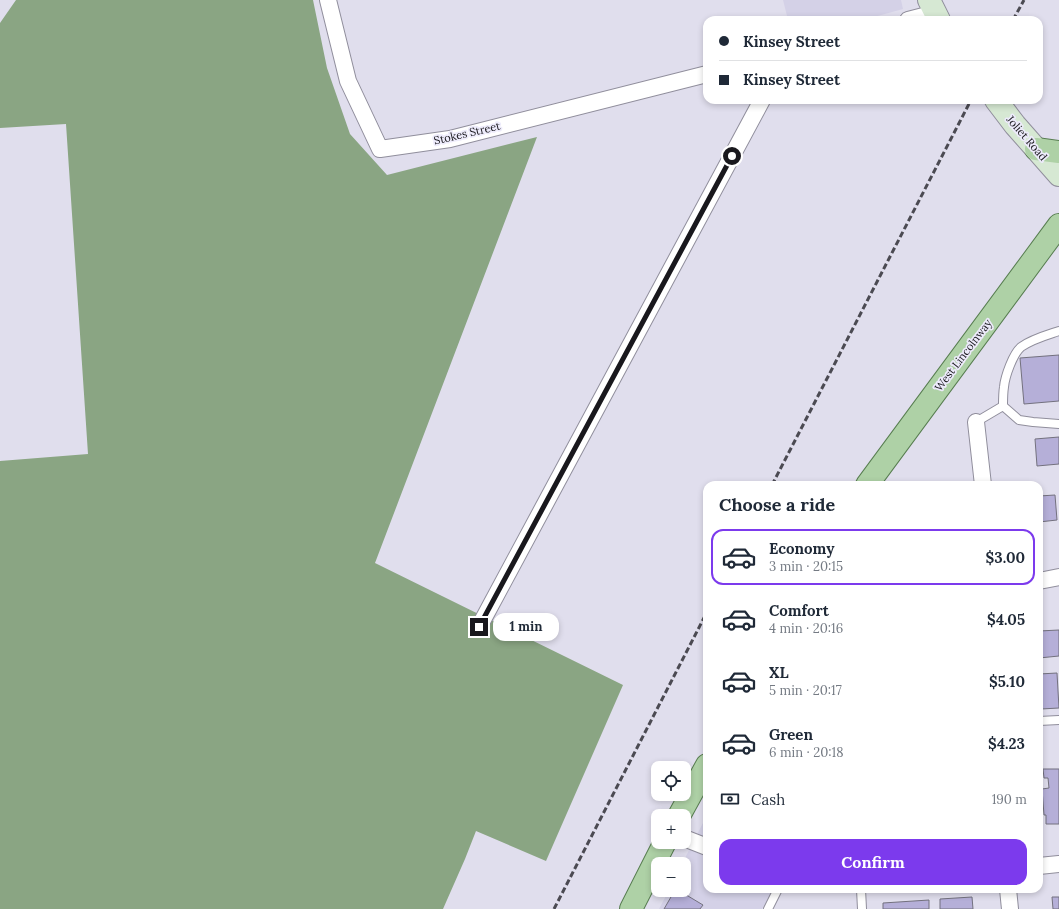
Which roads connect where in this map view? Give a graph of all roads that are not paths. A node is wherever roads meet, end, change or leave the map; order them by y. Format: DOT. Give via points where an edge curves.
graph roads {
  1 [pos="328,0"];
  2 [pos="934,11"];
  3 [pos="920,16"];
  4 [pos="703,75"];
  5 [pos="760,104"];
  6 [pos="999,104"];
  7 [pos="1036,149"];
  8 [pos="1059,152"];
  9 [pos="1059,175"];
  10 [pos="1059,225"];
  11 [pos="1059,331"];
  12 [pos="1003,406"];
  13 [pos="976,422"];
  14 [pos="1059,424"];
  15 [pos="870,481"];
  16 [pos="983,481"];
  17 [pos="1059,577"];
  18 [pos="1043,580"];
  19 [pos="479,627"];
  20 [pos="1059,720"];
  21 [pos="1043,721"];
  22 [pos="703,772"];
  23 [pos="683,809"];
  24 [pos="691,841"];
  25 [pos="703,845"];
  26 [pos="661,849"];
  27 [pos="1059,864"];
  28 [pos="1043,866"];
  29 [pos="776,893"];
  30 [pos="861,893"];
  31 [pos="1008,893"];
  32 [pos="631,909"];
  33 [pos="768,909"];
  34 [pos="862,909"];
  35 [pos="1010,909"];
  1 -- 4 [label="street, Stokes Street" via="348,81 380,149 450,139"];
  2 -- 3 [label="street"];
  5 -- 19 [label="street"];
  6 -- 7 [label="main road, Joliet Road"];
  7 -- 8 [label="main road"];
  7 -- 9 [label="main road, Joliet Road"];
  10 -- 15 [label="main road, West Lincolnway"];
  11 -- 12 [label="lane" via="1040,337 1021,348 1010,366 1004,386"];
  12 -- 13 [label="lane"];
  12 -- 14 [label="lane" via="1019,420"];
  13 -- 16 [label="street"];
  17 -- 18 [label="street"];
  20 -- 21 [label="lane"];
  22 -- 23 [label="main road"];
  24 -- 25 [label="street"];
  26 -- 32 [label="main road"];
  27 -- 28 [label="street"];
  29 -- 33 [label="lane"];
  30 -- 34 [label="lane"];
  31 -- 35 [label="street"];
}
